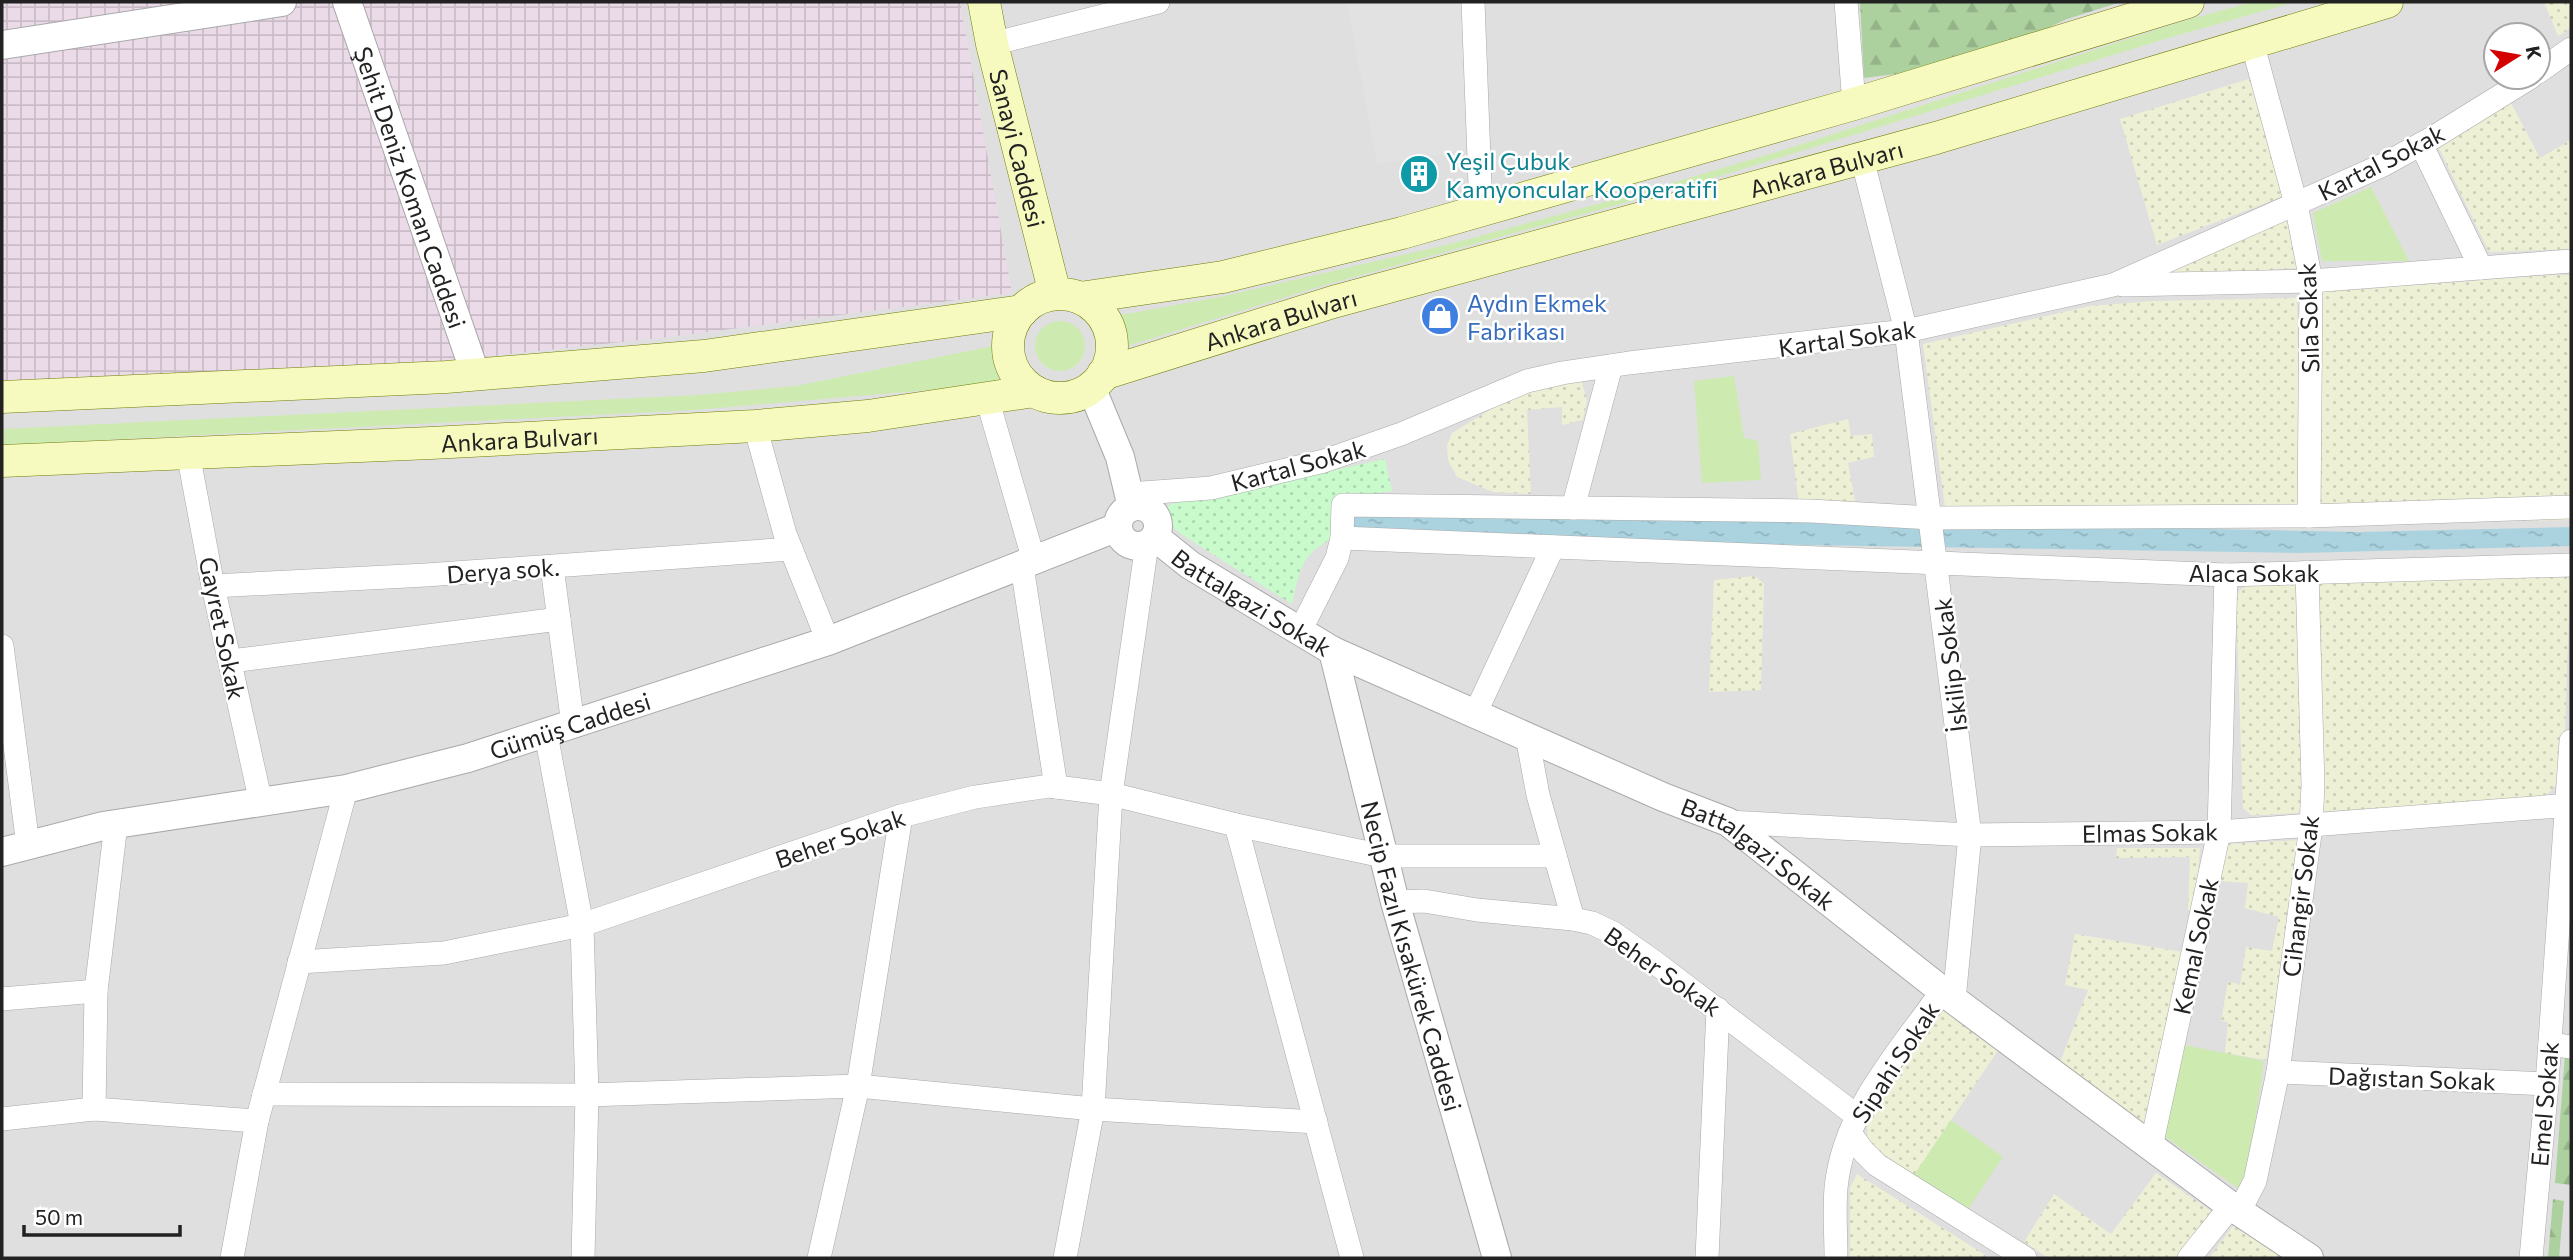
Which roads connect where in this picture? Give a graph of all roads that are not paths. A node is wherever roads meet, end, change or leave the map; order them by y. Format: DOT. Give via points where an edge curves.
graph roads {
  1 [pos="347,2"];
  2 [pos="984,2"];
  3 [pos="1158,2"];
  4 [pos="1474,2"];
  5 [pos="1846,2"];
  6 [pos="2188,2"];
  7 [pos="2387,2"];
  8 [pos="268,3"];
  9 [pos="124,14"];
  10 [pos="2252,42"];
  11 [pos="992,44"];
  12 [pos="2,45"];
  13 [pos="2571,52"];
  14 [pos="2552,64"];
  15 [pos="2508,91"];
  16 [pos="1854,104"];
  17 [pos="2421,144"];
  18 [pos="1865,170"];
  19 [pos="2296,204"];
  20 [pos="1481,211"];
  21 [pos="2571,261"];
  22 [pos="2481,268"];
  23 [pos="2311,281"];
  24 [pos="2113,285"];
  25 [pos="1068,296"];
  26 [pos="1022,311"];
  27 [pos="1906,331"];
  28 [pos="1611,366"];
  29 [pos="475,373"];
  30 [pos="1097,381"];
  31 [pos="1034,391"];
  32 [pos="2,397"];
  33 [pos="987,398"];
  34 [pos="755,426"];
  35 [pos="188,453"];
  36 [pos="2,461"];
  37 [pos="2571,507"];
  38 [pos="1573,508"];
  39 [pos="1127,509"];
  40 [pos="2309,516"];
  41 [pos="1931,519"];
  42 [pos="1342,538"];
  43 [pos="1151,540"];
  44 [pos="1553,547"];
  45 [pos="791,549"];
  46 [pos="1936,557"];
  47 [pos="1028,564"];
  48 [pos="2571,565"];
  49 [pos="552,567"];
  50 [pos="2307,572"];
  51 [pos="2226,575"];
  52 [pos="214,586"];
  53 [pos="559,619"];
  54 [pos="1300,631"];
  55 [pos="828,641"];
  56 [pos="2,646"];
  57 [pos="1333,651"];
  58 [pos="231,661"];
  59 [pos="1475,714"];
  60 [pos="573,725"];
  61 [pos="546,734"];
  62 [pos="1527,737"];
  63 [pos="2571,741"];
  64 [pos="1056,787"];
  65 [pos="346,789"];
  66 [pos="1111,794"];
  67 [pos="261,803"];
  68 [pos="2569,805"];
  69 [pos="901,816"];
  70 [pos="1728,822"];
  71 [pos="116,824"];
  72 [pos="1236,825"];
  73 [pos="2311,826"];
  74 [pos="2219,832"];
  75 [pos="1970,835"];
  76 [pos="15,848"];
  77 [pos="1383,856"];
  78 [pos="1555,856"];
  79 [pos="1395,902"];
  80 [pos="1573,919"];
  81 [pos="582,925"];
  82 [pos="299,962"];
  83 [pos="96,991"];
  84 [pos="1947,995"];
  85 [pos="2,999"];
  86 [pos="1718,1009"];
  87 [pos="2560,1046"];
  88 [pos="2278,1072"];
  89 [pos="2547,1084"];
  90 [pos="859,1086"];
  91 [pos="264,1094"];
  92 [pos="587,1095"];
  93 [pos="94,1109"];
  94 [pos="1093,1109"];
  95 [pos="2,1119"];
  96 [pos="257,1121"];
  97 [pos="1316,1122"];
  98 [pos="1854,1124"];
  99 [pos="2151,1147"];
  100 [pos="2235,1209"];
  101 [pos="232,1258"];
  102 [pos="583,1258"];
  103 [pos="820,1258"];
  104 [pos="1065,1258"];
  105 [pos="1352,1258"];
  106 [pos="1497,1258"];
  107 [pos="1707,1258"];
  108 [pos="1836,1258"];
  109 [pos="2025,1258"];
  110 [pos="2189,1258"];
  111 [pos="2309,1258"];
  112 [pos="2531,1258"];
  1 -- 29 [label="street, Şehit Deniz Koman Caddesi"];
  2 -- 11 [label="main road, Sanayi Caddesi"];
  3 -- 11 [label="street"];
  4 -- 20 [label="street"];
  5 -- 16 [label="street"];
  6 -- 16 [label="main road, Ankara Bulvarı"];
  7 -- 10 [label="main road, Ankara Bulvarı"];
  8 -- 9 [label="street"];
  9 -- 12 [label="street"];
  10 -- 19 [label="street, Sıla Sokak"];
  10 -- 30 [label="main road, Ankara Bulvarı" via="1936,138 1334,302"];
  11 -- 25 [label="main road, Sanayi Caddesi"];
  13 -- 14 [label="street"];
  15 -- 17 [label="street, Kartal Sokak"];
  16 -- 20 [label="main road, Ankara Bulvarı"];
  17 -- 19 [label="street, Kartal Sokak"];
  17 -- 22 [label="street"];
  18 -- 27 [label="street, İskilip Sokak"];
  19 -- 23 [label="street, Sıla Sokak"];
  19 -- 24 [label="street, Kartal Sokak"];
  20 -- 25 [label="main road, Ankara Bulvarı" via="1223,277"];
  21 -- 22 [label="street"];
  22 -- 23 [label="street"];
  23 -- 24 [label="street"];
  23 -- 40 [label="street, Sıla Sokak"];
  24 -- 27 [label="street, Kartal Sokak"];
  25 -- 26 [label="main road" via="1043,297"];
  25 -- 30 [label="main road" via="1091,304 1111,337 1109,362"];
  26 -- 29 [label="main road" via="704,356"];
  26 -- 31 [label="main road" via="1010,334 1010,360"];
  27 -- 28 [label="street, Kartal Sokak"];
  27 -- 41 [label="street, İskilip Sokak"];
  28 -- 38 [label="street"];
  28 -- 39 [label="street, Kartal Sokak" via="1527,382 1324,461"];
  29 -- 32 [label="main road"];
  30 -- 31 [label="main road" via="1078,395 1063,398"];
  30 -- 39 [label="street" via="1120,457"];
  31 -- 33 [label="main road, Ankara Bulvarı"];
  33 -- 34 [label="main road, Ankara Bulvarı" via="868,416"];
  33 -- 47 [label="street"];
  34 -- 35 [label="main road, Ankara Bulvarı"];
  34 -- 45 [label="street"];
  35 -- 36 [label="main road, Ankara Bulvarı"];
  35 -- 52 [label="street, Gayret Sokak"];
  37 -- 40 [label="street"];
  38 -- 41 [label="street" via="1811,511"];
  38 -- 42 [label="street" via="1343,505"];
  39 -- 43 [label="street" via="1143,507 1152,513 1158,525"];
  39 -- 47 [label="street, Gümüş Caddesi"];
  40 -- 41 [label="street"];
  41 -- 46 [label="street, İskilip Sokak"];
  42 -- 44 [label="street, Alaca Sokak"];
  42 -- 54 [label="street" via="1337,558"];
  43 -- 54 [label="street, Battalgazi Sokak"];
  43 -- 66 [label="street"];
  44 -- 46 [label="street, Alaca Sokak"];
  44 -- 59 [label="street"];
  45 -- 49 [label="street, Derya sok."];
  45 -- 55 [label="street"];
  46 -- 51 [label="street, Alaca Sokak"];
  46 -- 75 [label="street, İskilip Sokak"];
  47 -- 55 [label="street, Gümüş Caddesi"];
  47 -- 64 [label="street"];
  48 -- 50 [label="street, Alaca Sokak"];
  49 -- 52 [label="street, Derya sok."];
  49 -- 53 [label="street"];
  50 -- 51 [label="street, Alaca Sokak"];
  50 -- 73 [label="street, Cihangir Sokak"];
  51 -- 74 [label="street, Kemal Sokak"];
  52 -- 58 [label="street, Gayret Sokak"];
  53 -- 58 [label="street"];
  53 -- 60 [label="street"];
  54 -- 57 [label="street, Battalgazi Sokak"];
  55 -- 60 [label="street, Gümüş Caddesi"];
  56 -- 76 [label="street"];
  57 -- 59 [label="street, Battalgazi Sokak"];
  57 -- 77 [label="street, Necip Fazıl Kısakürek Caddesi"];
  58 -- 67 [label="street, Gayret Sokak"];
  59 -- 62 [label="street, Battalgazi Sokak"];
  60 -- 61 [label="street, Gümüş Caddesi"];
  61 -- 65 [label="street, Gümüş Caddesi"];
  61 -- 81 [label="street"];
  62 -- 70 [label="street, Battalgazi Sokak"];
  62 -- 78 [label="street"];
  63 -- 68 [label="street, Emel Sokak"];
  64 -- 66 [label="street, Beher Sokak"];
  64 -- 69 [label="street, Beher Sokak" via="975,797"];
  65 -- 67 [label="street, Gümüş Caddesi"];
  65 -- 82 [label="street"];
  66 -- 72 [label="street, Beher Sokak"];
  66 -- 94 [label="street"];
  67 -- 71 [label="street, Gümüş Caddesi"];
  68 -- 73 [label="street, Elmas Sokak"];
  68 -- 87 [label="street, Emel Sokak"];
  69 -- 81 [label="street, Beher Sokak"];
  69 -- 90 [label="street"];
  70 -- 75 [label="street, Elmas Sokak"];
  70 -- 84 [label="street, Battalgazi Sokak"];
  71 -- 76 [label="street, Gümüş Caddesi"];
  71 -- 83 [label="street"];
  72 -- 77 [label="street, Beher Sokak"];
  72 -- 97 [label="street"];
  73 -- 74 [label="street, Elmas Sokak"];
  73 -- 88 [label="street, Cihangir Sokak"];
  74 -- 75 [label="street, Elmas Sokak"];
  74 -- 99 [label="street, Kemal Sokak"];
  75 -- 84 [label="street, İskilip Sokak"];
  77 -- 78 [label="street, Beher Sokak"];
  77 -- 79 [label="street, Necip Fazıl Kısakürek Caddesi"];
  78 -- 80 [label="street"];
  79 -- 80 [label="street, Beher Sokak" via="1424,901"];
  79 -- 106 [label="street, Necip Fazıl Kısakürek Caddesi"];
  80 -- 86 [label="street, Beher Sokak" via="1613,933"];
  81 -- 82 [label="street, Beher Sokak" via="444,953"];
  81 -- 92 [label="street"];
  82 -- 91 [label="street"];
  83 -- 85 [label="street"];
  83 -- 93 [label="street"];
  84 -- 98 [label="street, Sipahi Sokak" via="1863,1103"];
  84 -- 99 [label="street, Battalgazi Sokak"];
  86 -- 98 [label="street, Beher Sokak"];
  86 -- 107 [label="street"];
  87 -- 89 [label="street, Emel Sokak"];
  88 -- 89 [label="street, Dağıstan Sokak"];
  88 -- 100 [label="street, Cihangir Sokak" via="2255,1181"];
  89 -- 112 [label="street, Emel Sokak"];
  90 -- 92 [label="street"];
  90 -- 94 [label="street"];
  90 -- 103 [label="street"];
  91 -- 92 [label="street"];
  91 -- 96 [label="street"];
  92 -- 102 [label="street"];
  93 -- 95 [label="street"];
  93 -- 96 [label="street"];
  94 -- 97 [label="street"];
  94 -- 104 [label="street"];
  96 -- 101 [label="street"];
  97 -- 105 [label="street"];
  98 -- 108 [label="street, Sipahi Sokak" via="1836,1188"];
  98 -- 109 [label="street, Beher Sokak" via="1863,1151 1877,1166"];
  99 -- 100 [label="street, Battalgazi Sokak"];
  100 -- 110 [label="street, Cihangir Sokak"];
  100 -- 111 [label="street, Battalgazi Sokak"];
}
